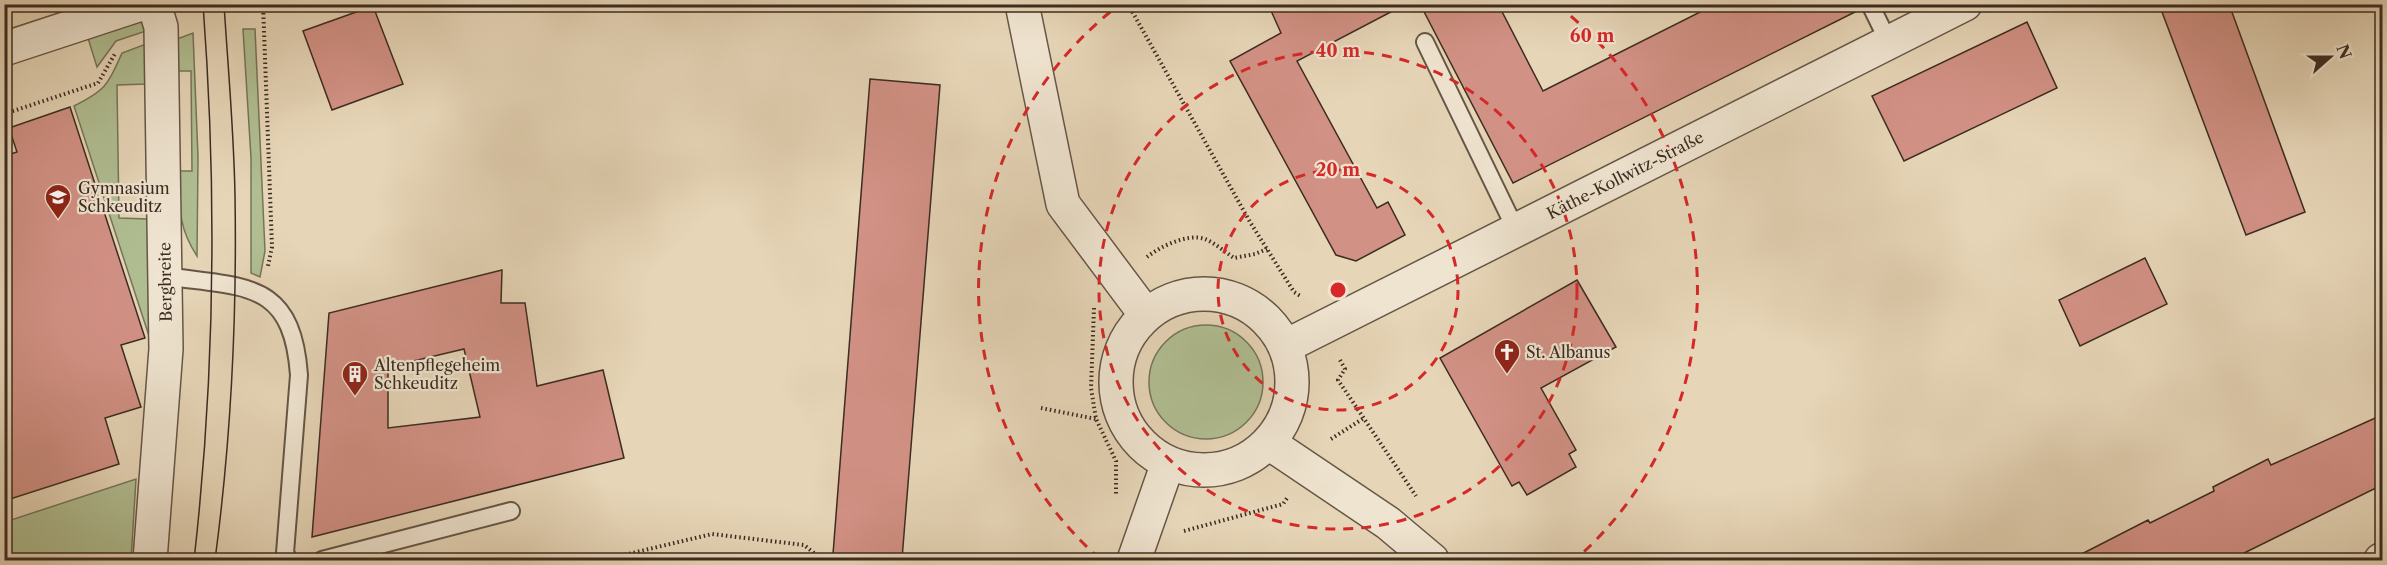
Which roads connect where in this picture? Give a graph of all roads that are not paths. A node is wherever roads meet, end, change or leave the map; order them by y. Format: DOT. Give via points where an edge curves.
graph roads {
  1 [pos="1022,4"];
  2 [pos="1870,4"];
  3 [pos="1965,4"];
  4 [pos="152,12"];
  5 [pos="1425,42"];
  6 [pos="1889,43"];
  7 [pos="4,49"];
  8 [pos="1516,230"];
  9 [pos="165,276"];
  10 [pos="1146,315"];
  11 [pos="1286,346"];
  12 [pos="1269,443"];
  13 [pos="1168,463"];
  14 [pos="511,511"];
  15 [pos="150,561"];
  16 [pos="289,561"];
  17 [pos="322,561"];
  18 [pos="1134,561"];
  19 [pos="1432,561"];
  1 -- 10 [label="street" via="1063,204"];
  2 -- 6 [label="lane"];
  3 -- 6 [label="street, Käthe-Kollwitz-Straße"];
  4 -- 7 [label="street"];
  4 -- 9 [label="street, Bergbreite"];
  5 -- 8 [label="lane"];
  6 -- 8 [label="street, Käthe-Kollwitz-Straße"];
  8 -- 11 [label="street, Käthe-Kollwitz-Straße"];
  9 -- 15 [label="street, Bergbreite" via="166,349"];
  9 -- 16 [label="lane" via="261,293 290,323 299,375 285,553"];
  10 -- 11 [label="street" via="1196,293 1223,295 1249,305 1270,323"];
  10 -- 13 [label="street" via="1127,338 1117,365 1116,395 1126,423 1143,447"];
  11 -- 12 [label="street" via="1292,371 1292,397 1284,421"];
  12 -- 13 [label="street" via="1247,460 1222,469 1194,470"];
  12 -- 19 [label="street" via="1388,523"];
  13 -- 18 [label="street"];
  14 -- 17 [label="lane"];
}
